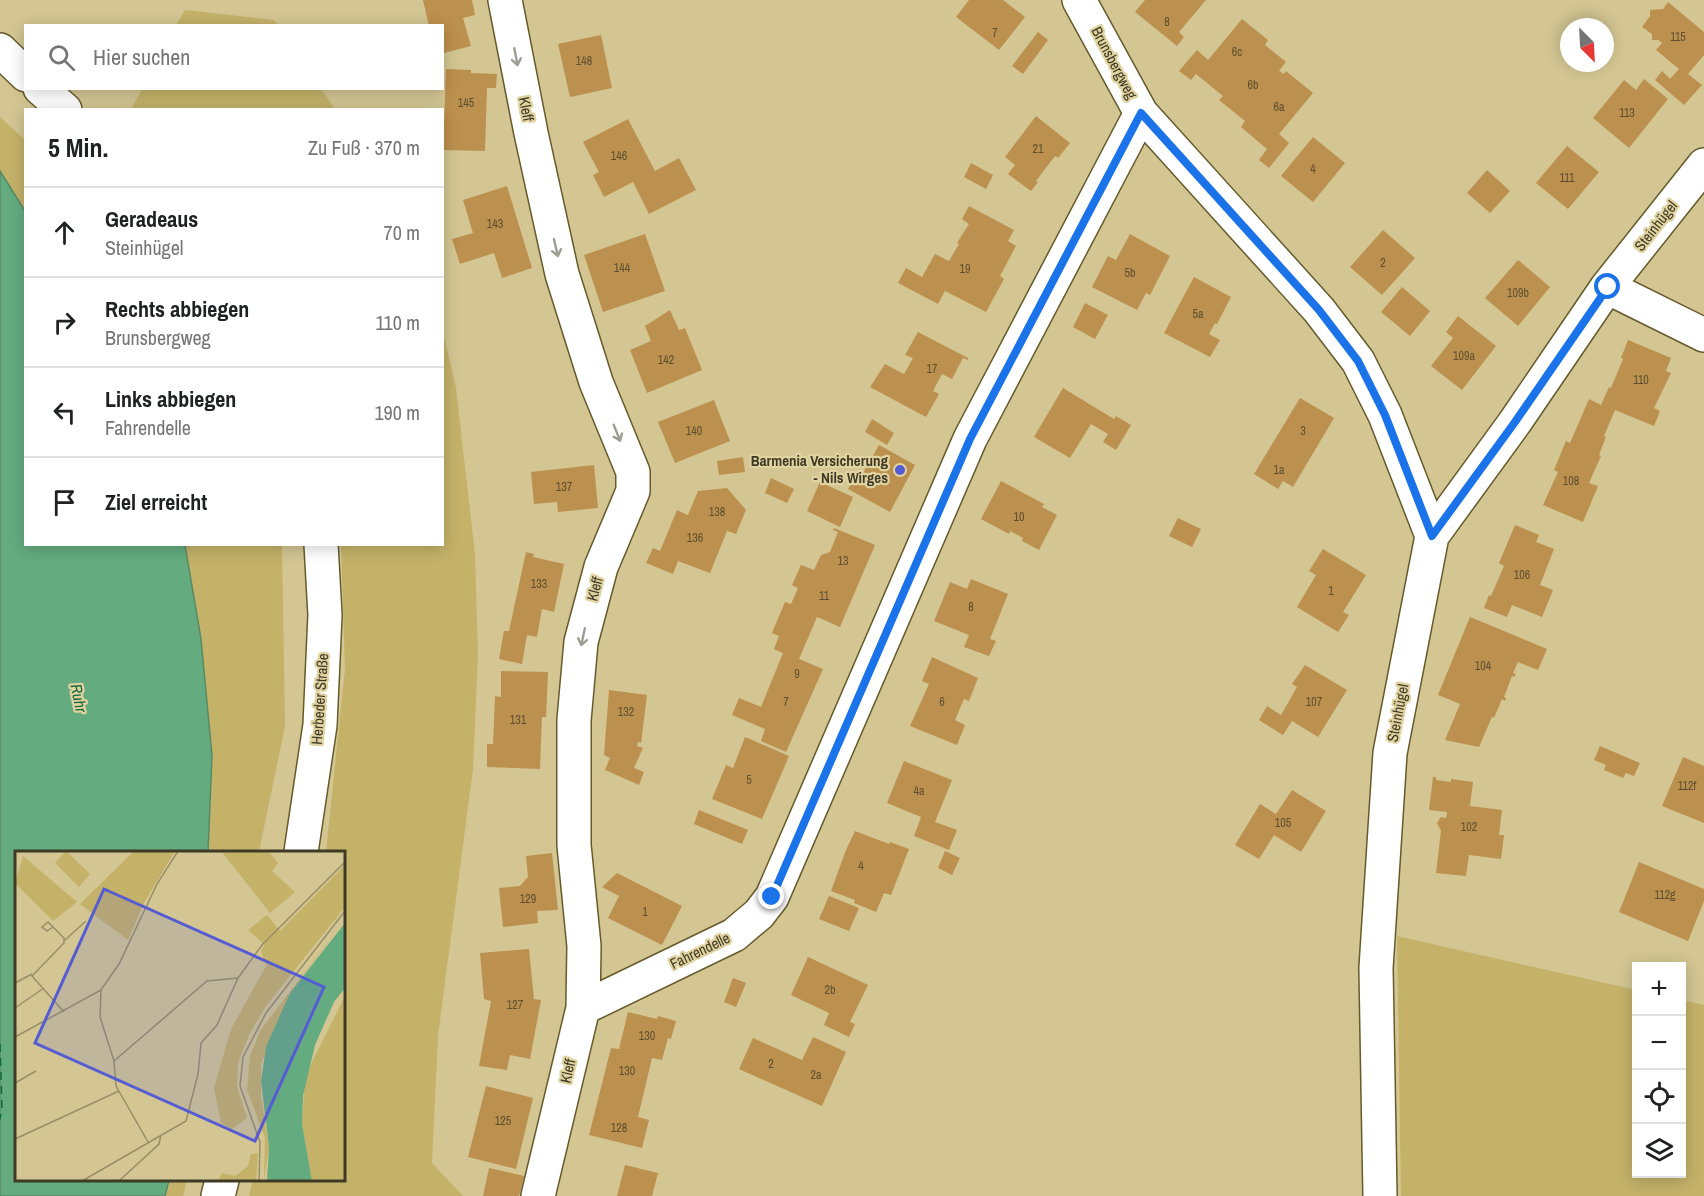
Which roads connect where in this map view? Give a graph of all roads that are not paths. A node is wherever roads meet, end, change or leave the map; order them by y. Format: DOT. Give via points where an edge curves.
graph roads {
  1 [pos="505,0"];
  2 [pos="1079,0"];
  3 [pos="0,51"];
  4 [pos="24,73"];
  5 [pos="42,90"];
  6 [pos="63,108"];
  7 [pos="1141,113"];
  8 [pos="1704,165"];
  9 [pos="1608,287"];
  10 [pos="1704,335"];
  11 [pos="1432,536"];
  12 [pos="321,546"];
  13 [pos="301,851"];
  14 [pos="583,1008"];
  15 [pos="222,1181"];
  16 [pos="218,1196"];
  17 [pos="538,1196"];
  18 [pos="1380,1196"];
  1 -- 14 [label="street, Kleff, one-way" via="562,274 596,382 634,482 601,567 581,642 574,720 574,833 584,946"];
  2 -- 7 [label="street, Brunsbergweg"];
  3 -- 4 [label="street"];
  5 -- 6 [label="street"];
  7 -- 11 [label="street, Brunsbergweg" via="1319,310 1358,361 1385,415"];
  7 -- 14 [label="street, Fahrendelle" via="970,439 772,897 734,935"];
  8 -- 9 [label="street, Steinhügel"];
  9 -- 10 [label="street"];
  9 -- 11 [label="street, Steinhügel"];
  11 -- 18 [label="street, Steinhügel" via="1390,753 1376,968"];
  12 -- 13 [label="street, Herbeder Straße" via="325,615 320,725"];
  14 -- 17 [label="street, Kleff"];
  15 -- 16 [label="street"];
}
